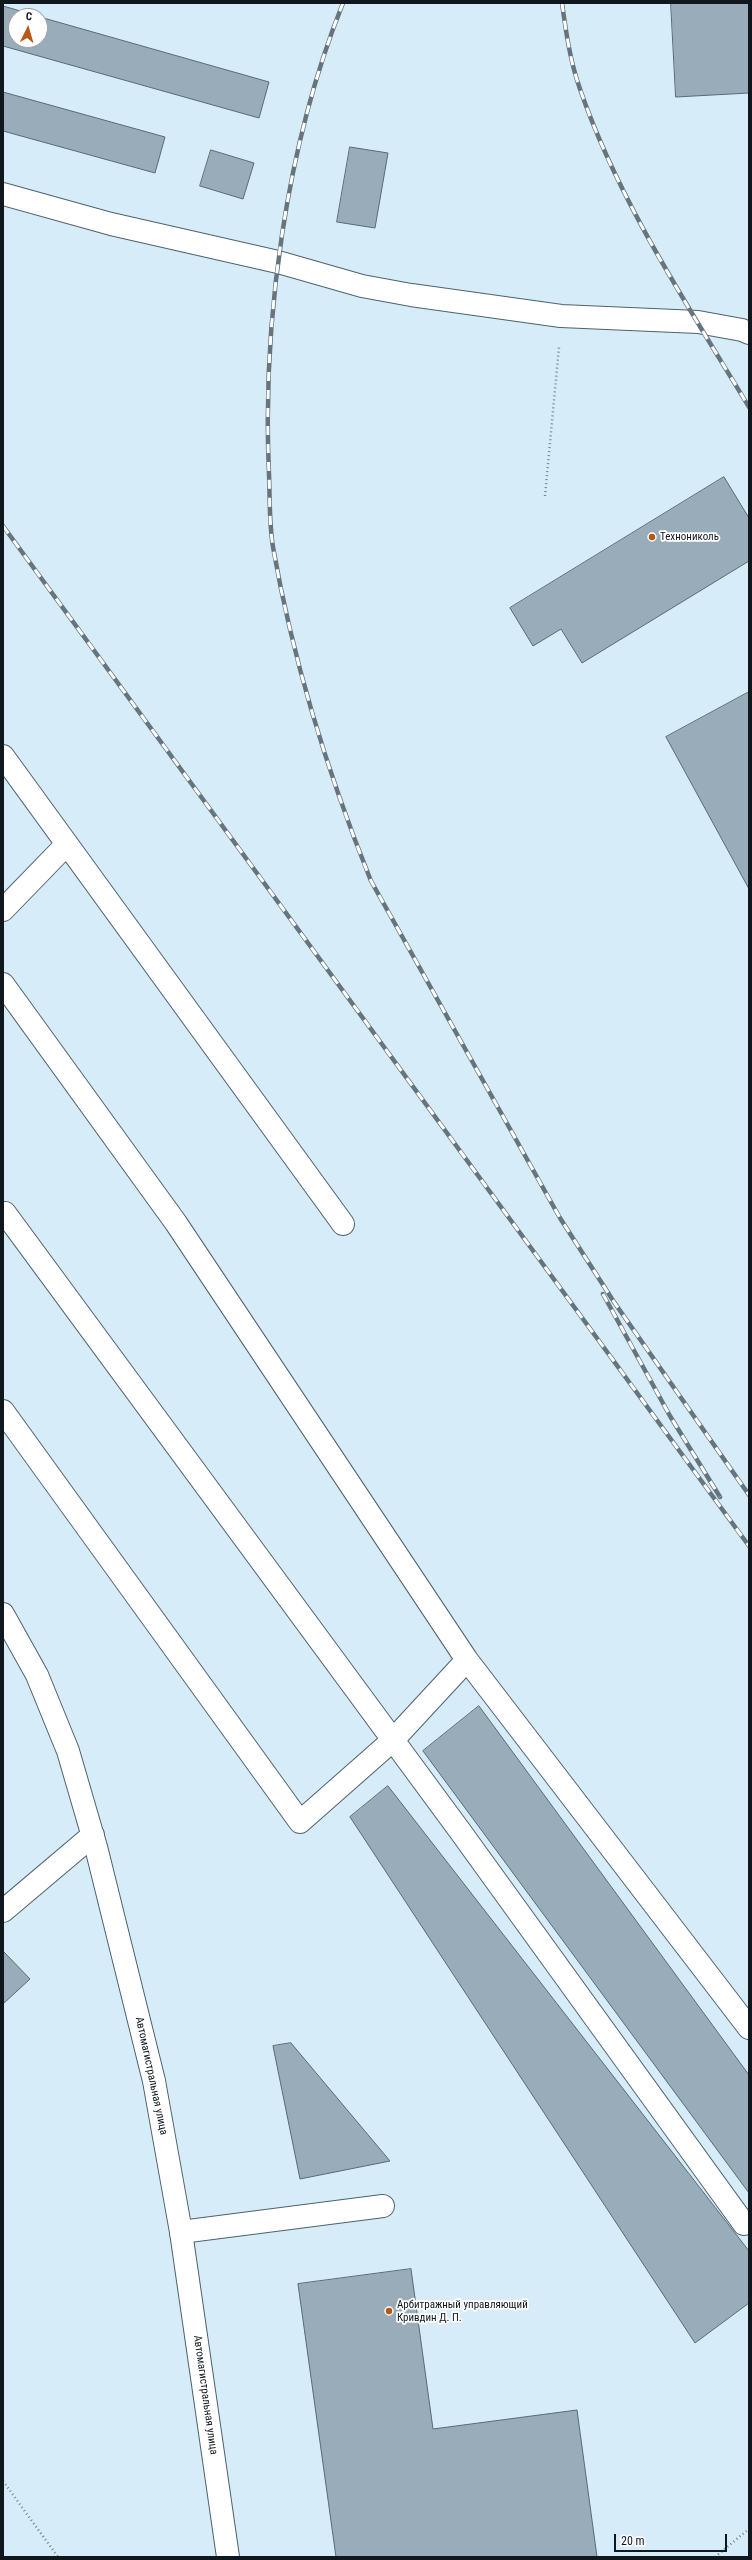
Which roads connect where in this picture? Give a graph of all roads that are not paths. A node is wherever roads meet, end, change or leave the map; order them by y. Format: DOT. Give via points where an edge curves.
graph roads {
  1 [pos="3,194"];
  2 [pos="749,333"];
  3 [pos="3,756"];
  4 [pos="66,845"];
  5 [pos="3,910"];
  6 [pos="3,984"];
  7 [pos="5,1213"];
  8 [pos="343,1224"];
  9 [pos="3,1411"];
  10 [pos="3,1614"];
  11 [pos="467,1660"];
  12 [pos="392,1740"];
  13 [pos="93,1835"];
  14 [pos="3,1911"];
  15 [pos="749,2028"];
  16 [pos="383,2206"];
  17 [pos="744,2224"];
  18 [pos="182,2232"];
  19 [pos="228,2557"];
  1 -- 2 [label="main road" via="111,224 278,262 362,286 562,316 698,322"];
  3 -- 4 [label="main road"];
  4 -- 5 [label="main road"];
  4 -- 8 [label="main road"];
  6 -- 11 [label="main road" via="176,1223"];
  7 -- 12 [label="main road"];
  9 -- 12 [label="main road" via="300,1822"];
  10 -- 13 [label="main road, Автомагистральная улица" via="37,1675 68,1751"];
  11 -- 12 [label="main road"];
  11 -- 15 [label="main road"];
  12 -- 17 [label="main road"];
  13 -- 14 [label="main road"];
  13 -- 18 [label="main road, Автомагистральная улица" via="154,2081"];
  16 -- 18 [label="main road"];
  18 -- 19 [label="main road, Автомагистральная улица"];
}
